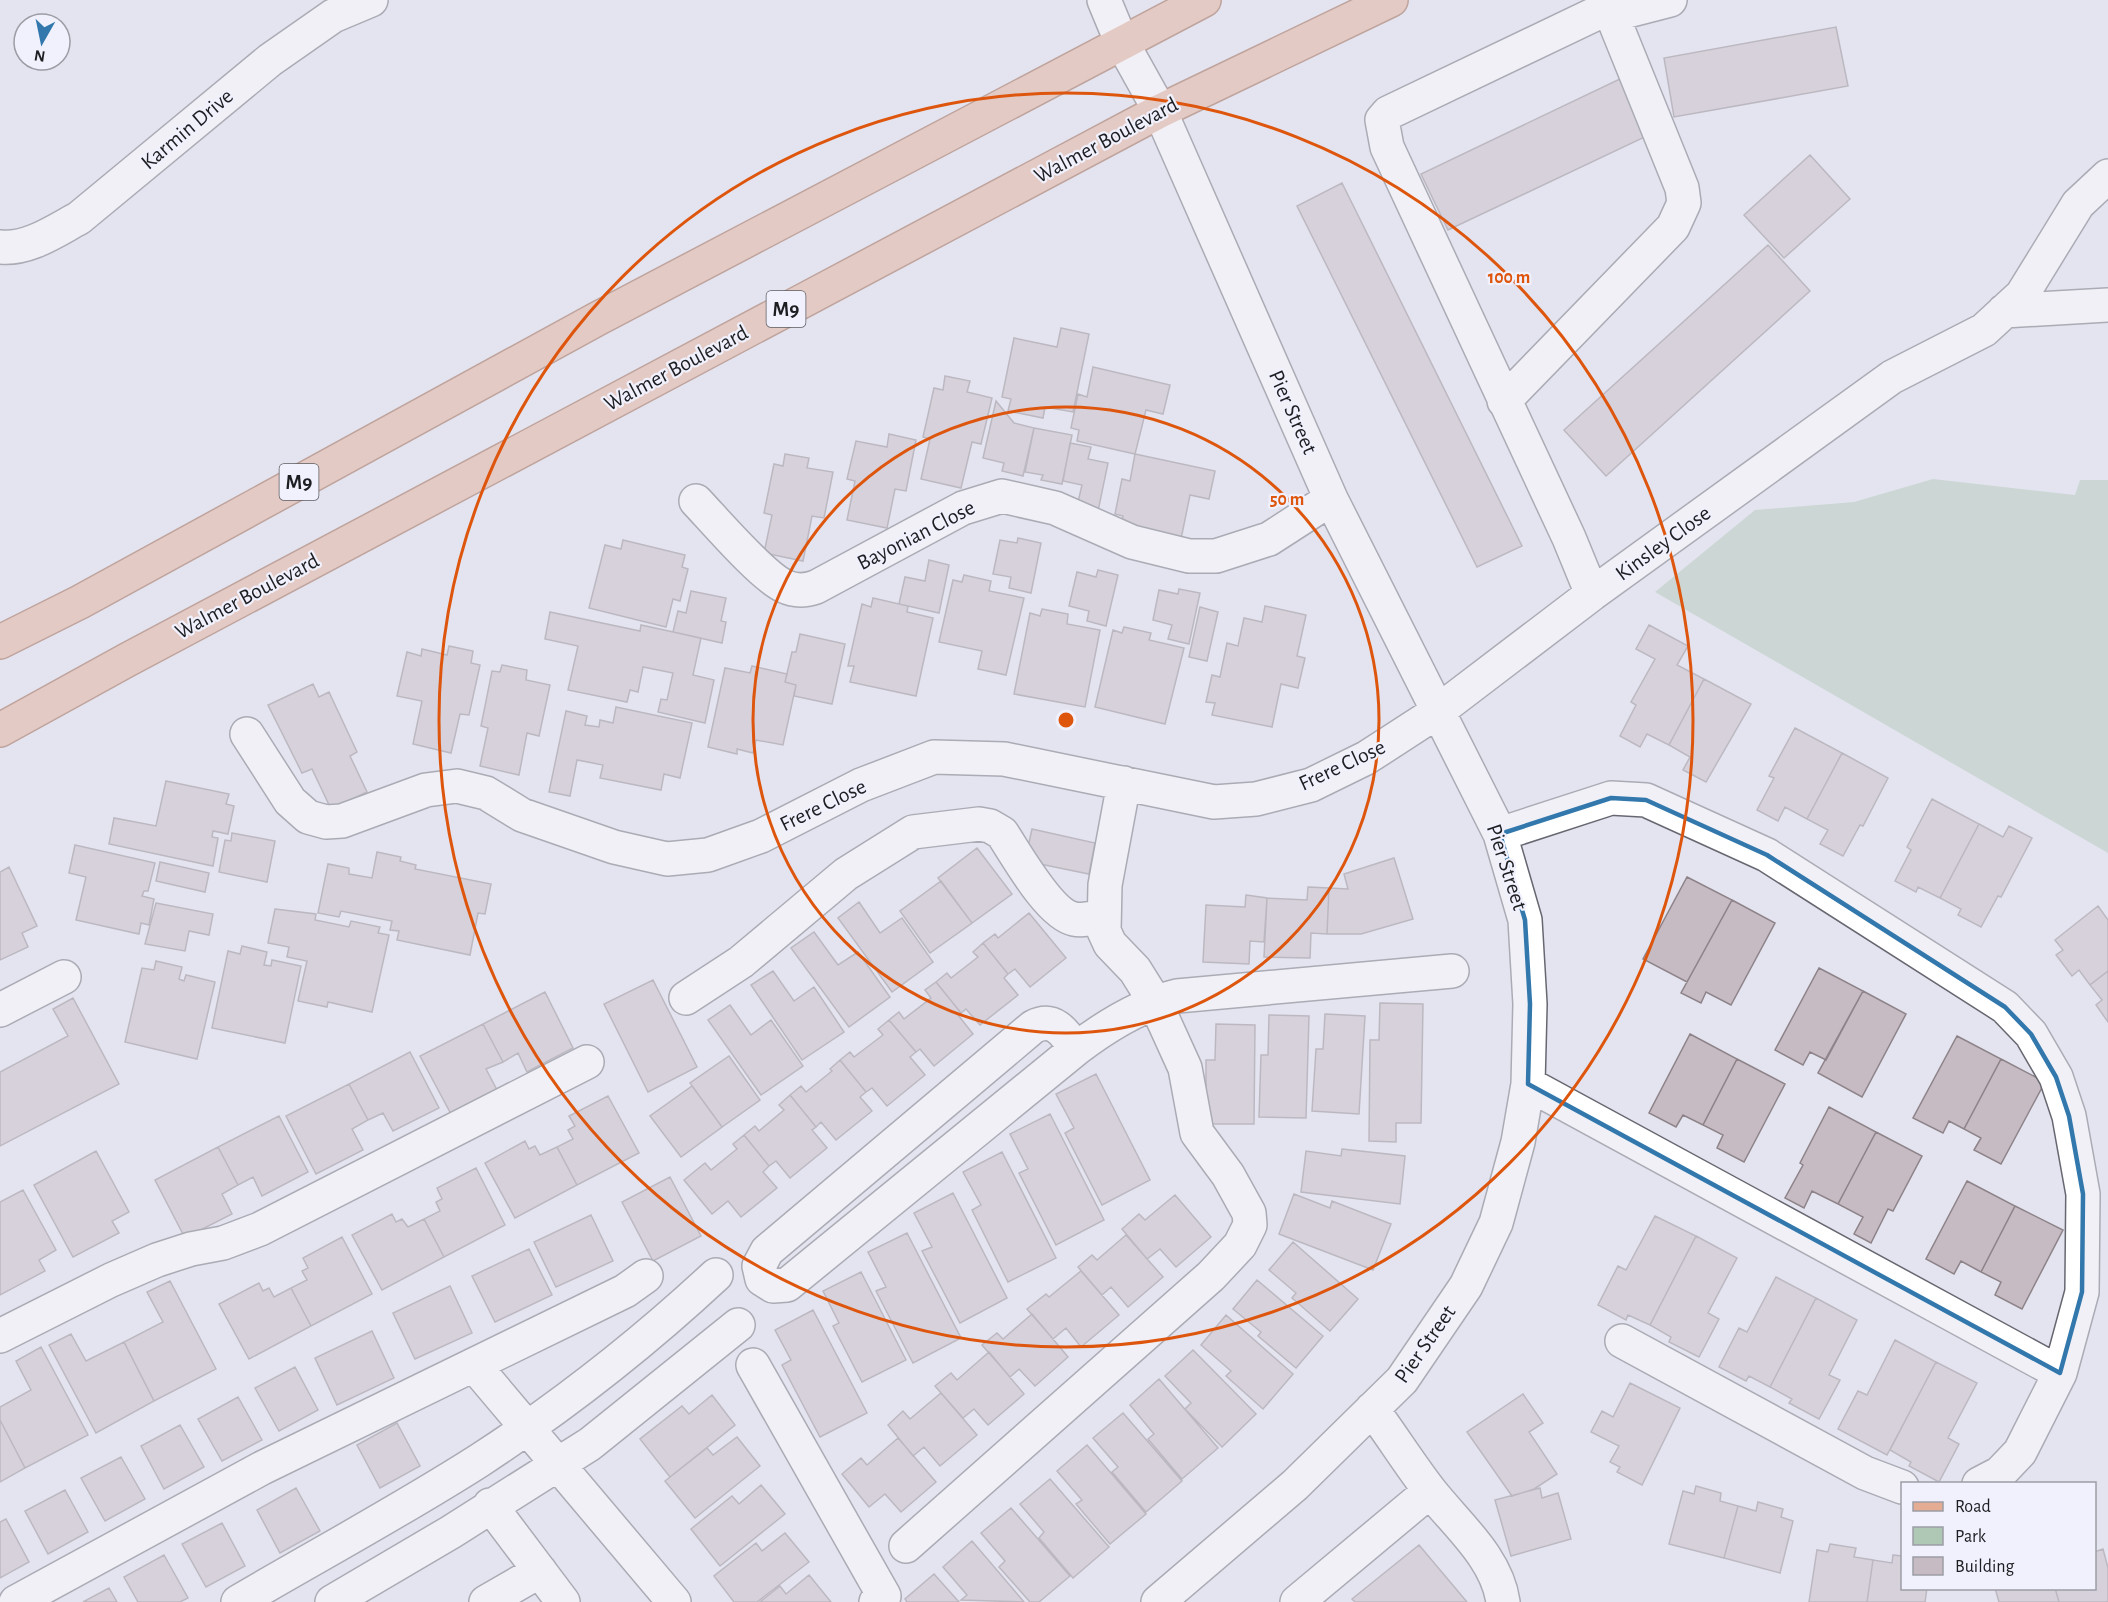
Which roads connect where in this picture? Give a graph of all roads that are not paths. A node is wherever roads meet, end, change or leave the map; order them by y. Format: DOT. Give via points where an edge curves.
graph roads {
  1 [pos="371,0"];
  2 [pos="1104,0"];
  3 [pos="1204,0"];
  4 [pos="1391,0"];
  5 [pos="1670,0"];
  6 [pos="1612,15"];
  7 [pos="1121,41"];
  8 [pos="1160,111"];
  9 [pos="2108,176"];
  10 [pos="0,247"];
  11 [pos="2108,305"];
  12 [pos="2004,312"];
  13 [pos="1504,401"];
  14 [pos="1331,499"];
  15 [pos="696,501"];
  16 [pos="1592,594"];
  17 [pos="0,642"];
  18 [pos="1437,712"];
  19 [pos="0,730"];
  20 [pos="247,734"];
  21 [pos="1124,783"];
  22 [pos="1500,834"];
  23 [pos="1102,916"];
  24 [pos="1452,971"];
  25 [pos="64,976"];
  26 [pos="686,998"];
  27 [pos="1155,1002"];
  28 [pos="0,1010"];
  29 [pos="1076,1049"];
  30 [pos="587,1062"];
  31 [pos="1528,1084"];
  32 [pos="716,1275"];
  33 [pos="646,1276"];
  34 [pos="738,1325"];
  35 [pos="0,1336"];
  36 [pos="1622,1341"];
  37 [pos="474,1365"];
  38 [pos="753,1365"];
  39 [pos="2060,1373"];
  40 [pos="1372,1409"];
  41 [pos="528,1427"];
  42 [pos="560,1464"];
  43 [pos="1983,1482"];
  44 [pos="1901,1486"];
  45 [pos="1430,1491"];
  46 [pos="490,1505"];
  47 [pos="906,1546"];
  48 [pos="540,1571"];
  49 [pos="16,1602"];
  50 [pos="238,1602"];
  51 [pos="332,1602"];
  52 [pos="486,1602"];
  53 [pos="563,1602"];
  54 [pos="675,1602"];
  55 [pos="876,1602"];
  56 [pos="1158,1602"];
  57 [pos="1297,1602"];
  58 [pos="1503,1602"];
  1 -- 10 [label="street, Karmin Drive" via="333,16 270,60 79,218 44,237 14,248"];
  2 -- 7 [label="street, Pier Street"];
  3 -- 7 [label="main road, M9"];
  4 -- 8 [label="main road, Walmer Boulevard / M9"];
  5 -- 6 [label="street"];
  6 -- 13 [label="street" via="1682,188 1684,203 1673,227"];
  6 -- 13 [label="street" via="1594,14 1388,113 1382,120 1388,147"];
  7 -- 8 [label="street, Pier Street"];
  7 -- 17 [label="main road, M9"];
  8 -- 14 [label="street, Pier Street"];
  8 -- 19 [label="main road, Walmer Boulevard / M9"];
  9 -- 12 [label="street, Kinsley Close" via="2078,204 2022,295"];
  11 -- 12 [label="street"];
  12 -- 16 [label="street, Kinsley Close" via="1984,330 1892,377"];
  13 -- 16 [label="street"];
  14 -- 15 [label="street, Bayonian Close" via="1269,539 1216,556 1189,556 1132,542 1055,508 1002,496 963,508 816,587 802,590 772,579"];
  14 -- 18 [label="street, Pier Street"];
  16 -- 18 [label="street, Kinsley Close"];
  18 -- 21 [label="street, Frere Close" via="1366,758 1311,785 1256,799 1214,802"];
  18 -- 22 [label="street, Pier Street"];
  20 -- 21 [label="street, Frere Close" via="290,801 308,817 342,821 426,790 458,786 614,848 667,859 708,855 761,836 861,785 934,757 1004,759"];
  21 -- 23 [label="street"];
  22 -- 31 [label="street, Pier Street" via="1525,920 1530,1004"];
  22 -- 39 [label="street" via="1611,798 1646,800 1767,855 2006,1007 2031,1034 2055,1077 2069,1116 2083,1194 2082,1292"];
  23 -- 26 [label="street" via="1081,920 1066,916 996,828 979,824 913,832 846,874 741,962"];
  23 -- 27 [label="street" via="1110,944 1134,970"];
  24 -- 27 [label="street" via="1177,996"];
  25 -- 28 [label="street"];
  27 -- 29 [label="street" via="1098,1032"];
  27 -- 47 [label="street" via="1185,1068 1197,1133 1248,1208 1250,1225 1246,1235 1211,1276"];
  29 -- 29 [label="street" via="787,1285 773,1286 762,1279 759,1266 767,1251 1034,1027 1056,1025"];
  30 -- 35 [label="street" via="260,1229 157,1260"];
  31 -- 39 [label="street"];
  31 -- 40 [label="street, Pier Street" via="1518,1142 1496,1223 1466,1286 1402,1380"];
  32 -- 41 [label="street" via="592,1381"];
  33 -- 37 [label="street" via="625,1291"];
  34 -- 42 [label="street" via="656,1393"];
  36 -- 44 [label="street" via="1865,1473"];
  37 -- 41 [label="street"];
  37 -- 49 [label="street" via="262,1468"];
  38 -- 55 [label="street" via="884,1596"];
  39 -- 43 [label="street" via="2020,1452 2000,1473"];
  40 -- 45 [label="street"];
  40 -- 56 [label="street, Pier Street" via="1294,1485"];
  41 -- 42 [label="street"];
  41 -- 50 [label="street"];
  42 -- 46 [label="street"];
  42 -- 54 [label="street"];
  45 -- 57 [label="street"];
  45 -- 58 [label="street" via="1492,1570"];
  46 -- 48 [label="street"];
  46 -- 51 [label="street"];
  48 -- 52 [label="street"];
  48 -- 53 [label="street"];
}
